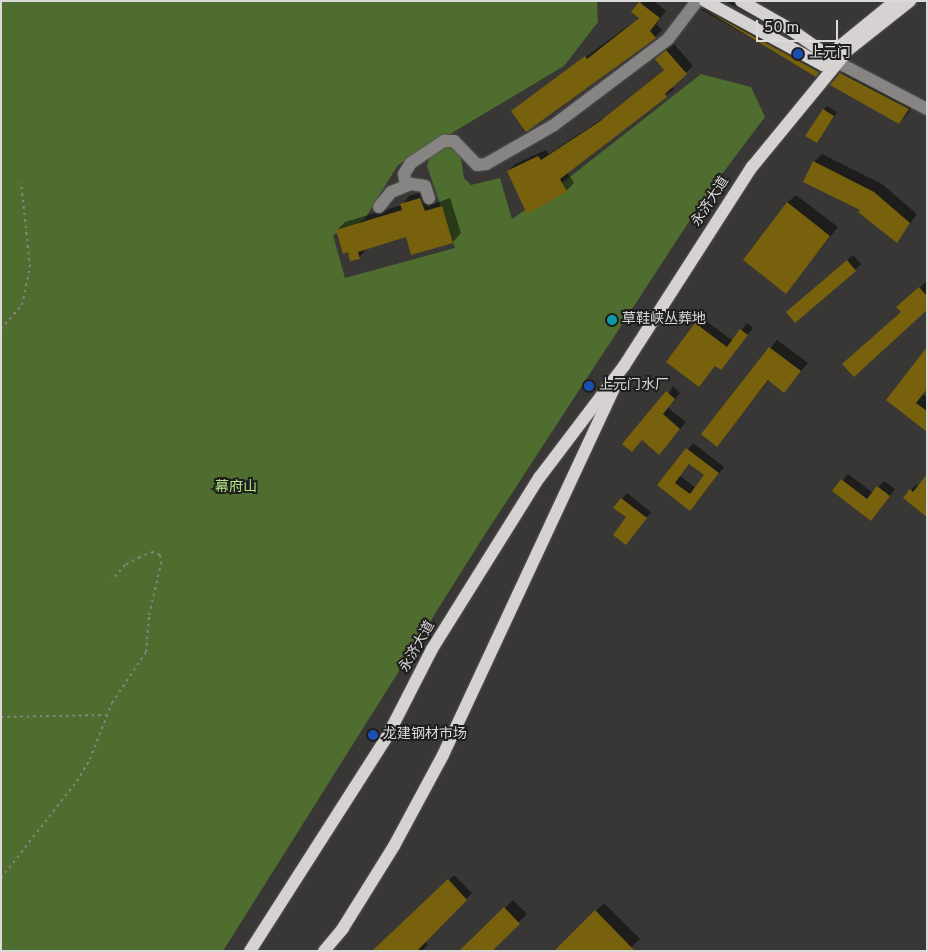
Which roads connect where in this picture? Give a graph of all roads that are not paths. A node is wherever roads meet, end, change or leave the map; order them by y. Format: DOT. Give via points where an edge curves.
graph roads {
  1 [pos="697,1"];
  2 [pos="704,1"];
  3 [pos="741,1"];
  4 [pos="895,1"];
  5 [pos="910,1"];
  6 [pos="830,61"];
  7 [pos="927,109"];
  8 [pos="406,186"];
  9 [pos="429,198"];
  10 [pos="379,207"];
  11 [pos="624,366"];
  12 [pos="250,951"];
  13 [pos="324,951"];
  1 -- 8 [label="street" via="668,39 554,125 486,164 477,164 454,141 444,141 406,168"];
  2 -- 6 [label="main road"];
  3 -- 6 [label="main road"];
  4 -- 6 [label="main road"];
  5 -- 6 [label="main road"];
  6 -- 7 [label="street"];
  6 -- 11 [label="main road, 永济大道" via="752,167"];
  8 -- 9 [label="street" via="419,183 425,186"];
  8 -- 10 [label="street" via="392,192"];
  11 -- 12 [label="main road, 永济大道" via="539,478 432,649 388,735"];
  11 -- 13 [label="main road, 永济大道" via="444,755 389,854 343,928"];
}
